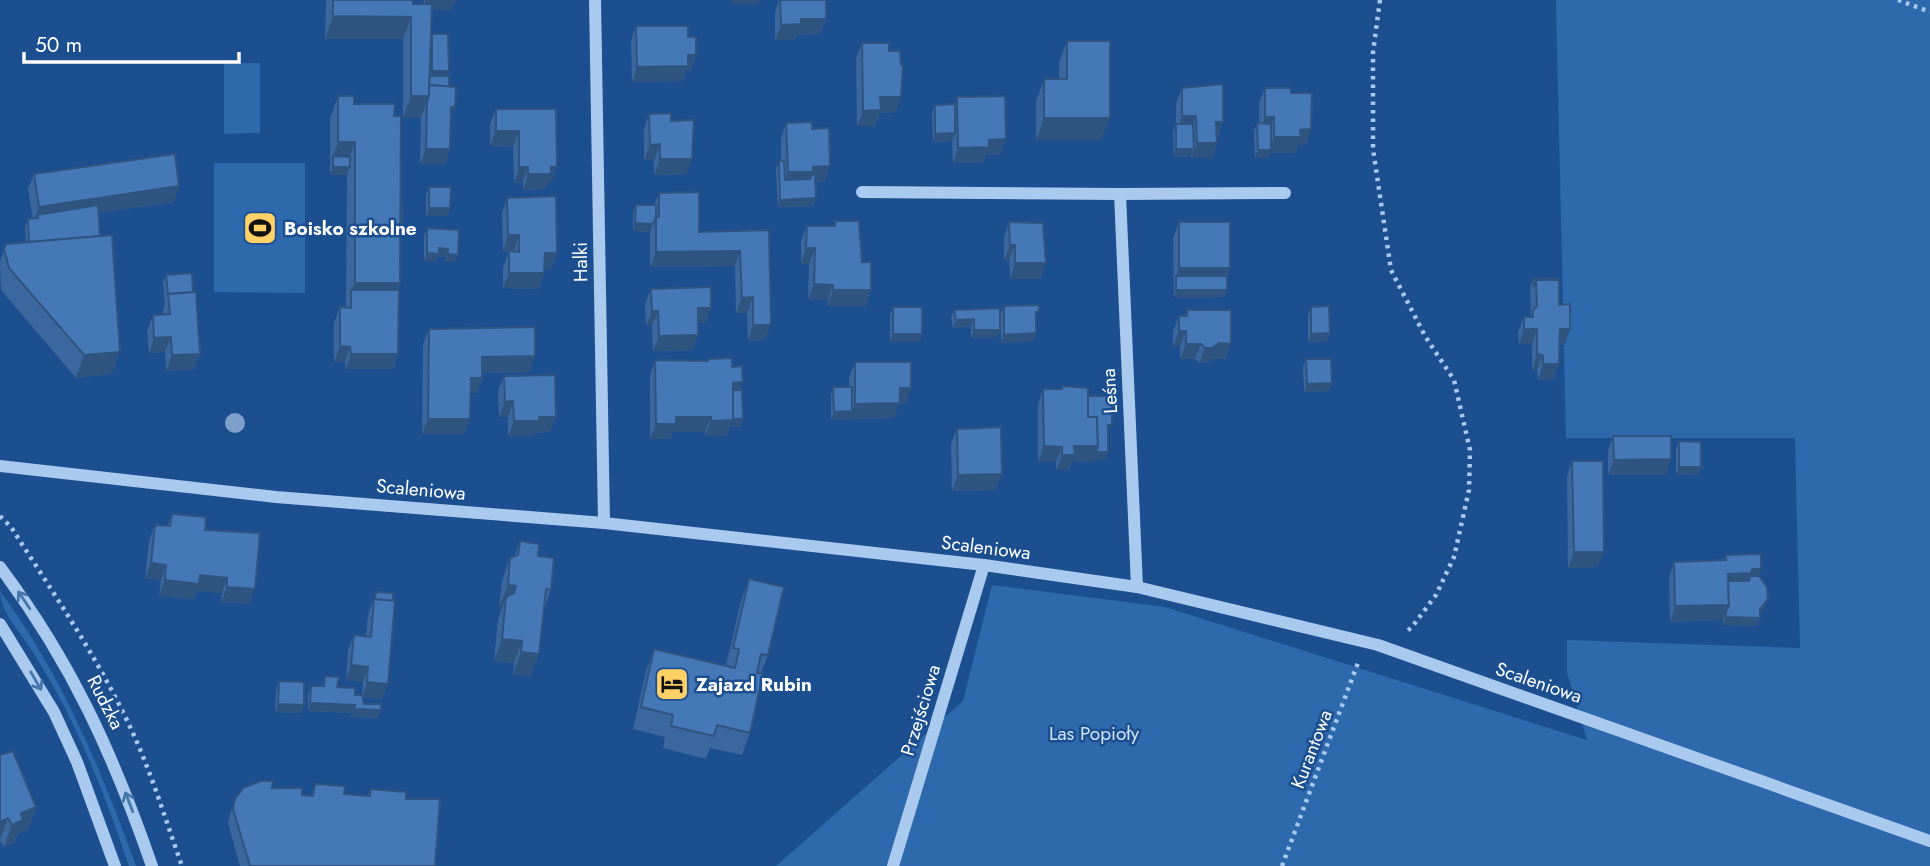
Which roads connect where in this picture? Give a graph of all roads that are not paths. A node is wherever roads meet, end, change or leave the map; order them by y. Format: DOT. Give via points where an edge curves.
graph roads {
  1 [pos="595,0"];
  2 [pos="862,192"];
  3 [pos="1285,193"];
  4 [pos="1119,194"];
  5 [pos="0,466"];
  6 [pos="604,523"];
  7 [pos="984,565"];
  8 [pos="0,567"];
  9 [pos="1137,587"];
  10 [pos="0,624"];
  11 [pos="1930,841"];
  12 [pos="115,866"];
  13 [pos="152,866"];
  14 [pos="893,866"];
  1 -- 6 [label="street, Halki"];
  2 -- 4 [label="street"];
  3 -- 4 [label="street"];
  4 -- 9 [label="street, Leśna"];
  5 -- 6 [label="street, Scaleniowa" via="276,497"];
  6 -- 7 [label="street, Scaleniowa"];
  7 -- 9 [label="street, Scaleniowa"];
  7 -- 14 [label="street, Przejściowa"];
  13 -- 8 [label="street, Rudzka, one-way" via="110,752 83,696 48,635"];
  9 -- 11 [label="street, Scaleniowa" via="1366,642"];
  10 -- 12 [label="street, one-way" via="54,712"];
}
